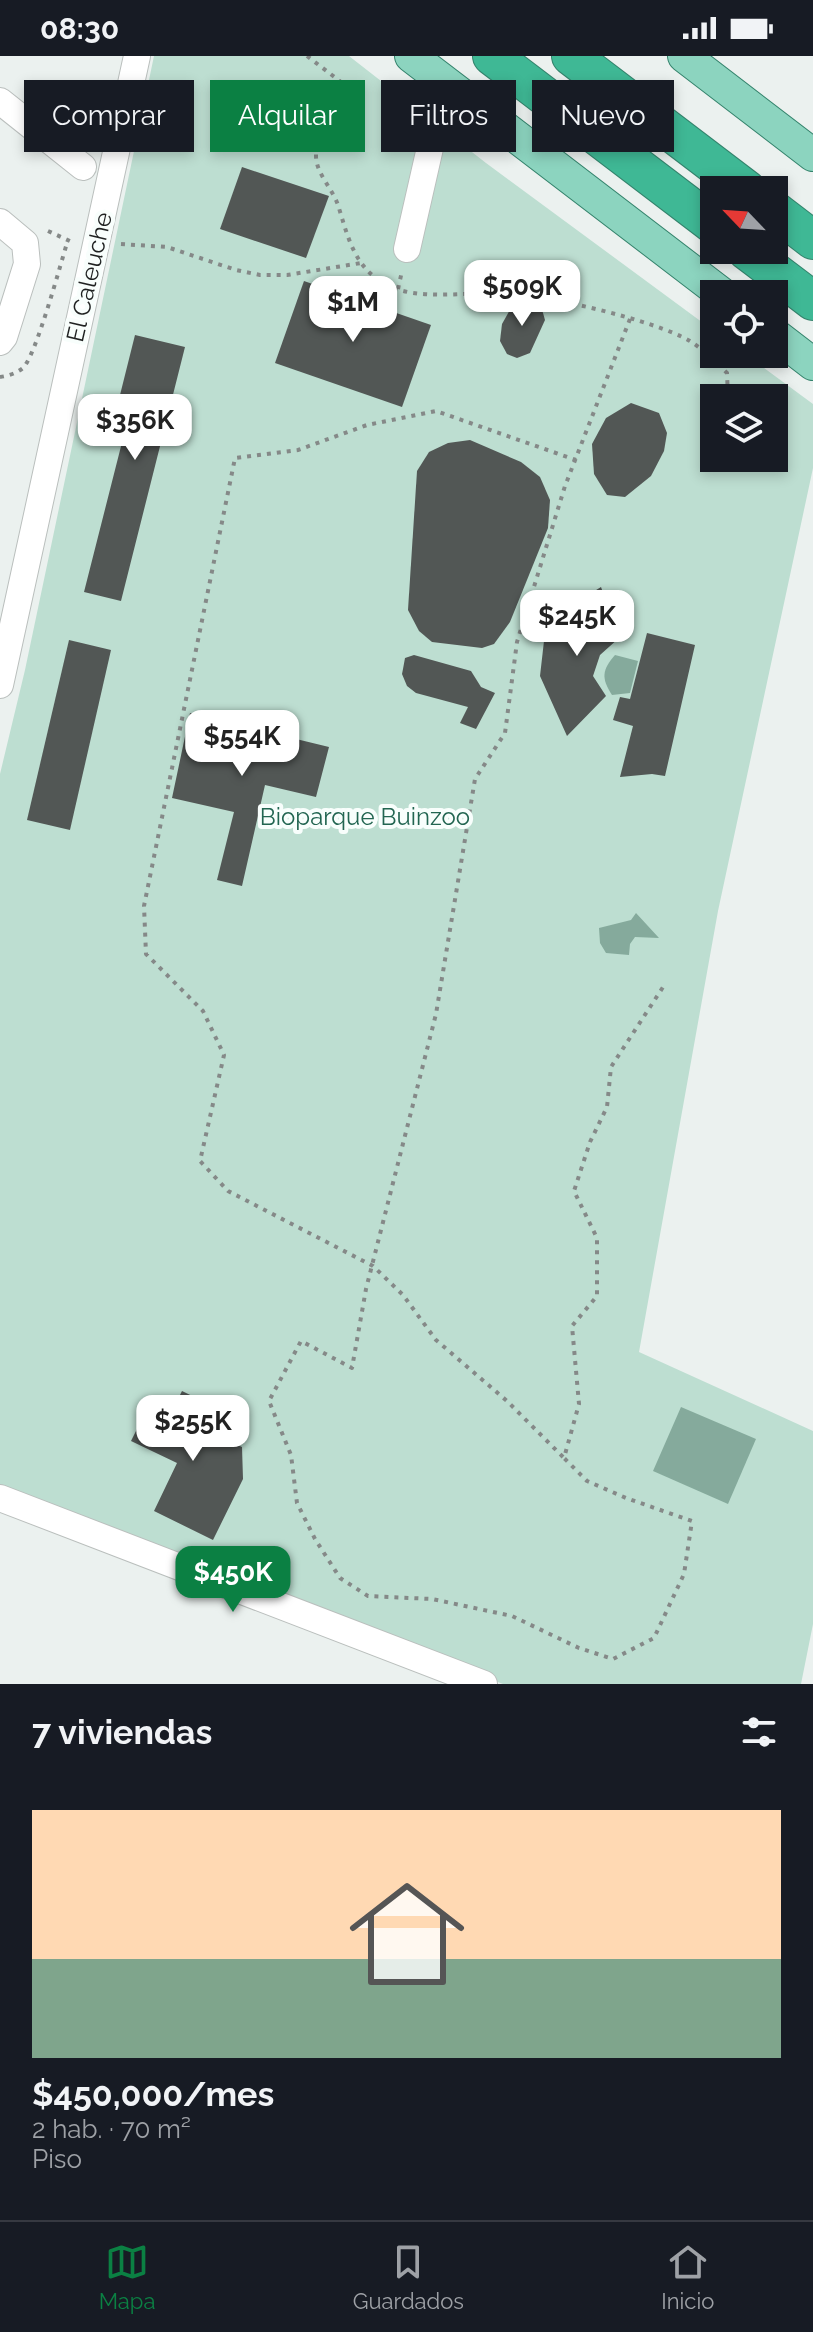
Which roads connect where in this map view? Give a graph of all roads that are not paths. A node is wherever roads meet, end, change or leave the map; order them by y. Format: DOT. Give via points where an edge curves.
graph roads {
  1 [pos="137,56"];
  2 [pos="411,56"];
  3 [pos="492,56"];
  4 [pos="571,56"];
  5 [pos="684,56"];
  6 [pos="442,80"];
  7 [pos="0,101"];
  8 [pos="516,136"];
  9 [pos="429,152"];
  10 [pos="813,155"];
  11 [pos="83,167"];
  12 [pos="729,176"];
  13 [pos="700,214"];
  14 [pos="788,221"];
  15 [pos="0,222"];
  16 [pos="813,240"];
  17 [pos="407,249"];
  18 [pos="764,264"];
  19 [pos="704,280"];
  20 [pos="813,301"];
  21 [pos="0,342"];
  22 [pos="788,345"];
  23 [pos="813,364"];
  24 [pos="0,685"];
  25 [pos="0,1498"];
  26 [pos="484,1684"];
  1 -- 24 [label="street, El Caleuche"];
  2 -- 6 [label="main road"];
  3 -- 13 [label="highway"];
  4 -- 12 [label="highway"];
  5 -- 10 [label="main road"];
  7 -- 11 [label="street"];
  8 -- 19 [label="main road"];
  9 -- 17 [label="street"];
  14 -- 16 [label="highway"];
  15 -- 21 [label="street" via="25,243 27,264"];
  18 -- 20 [label="highway"];
  22 -- 23 [label="main road"];
  25 -- 26 [label="street"];
}
